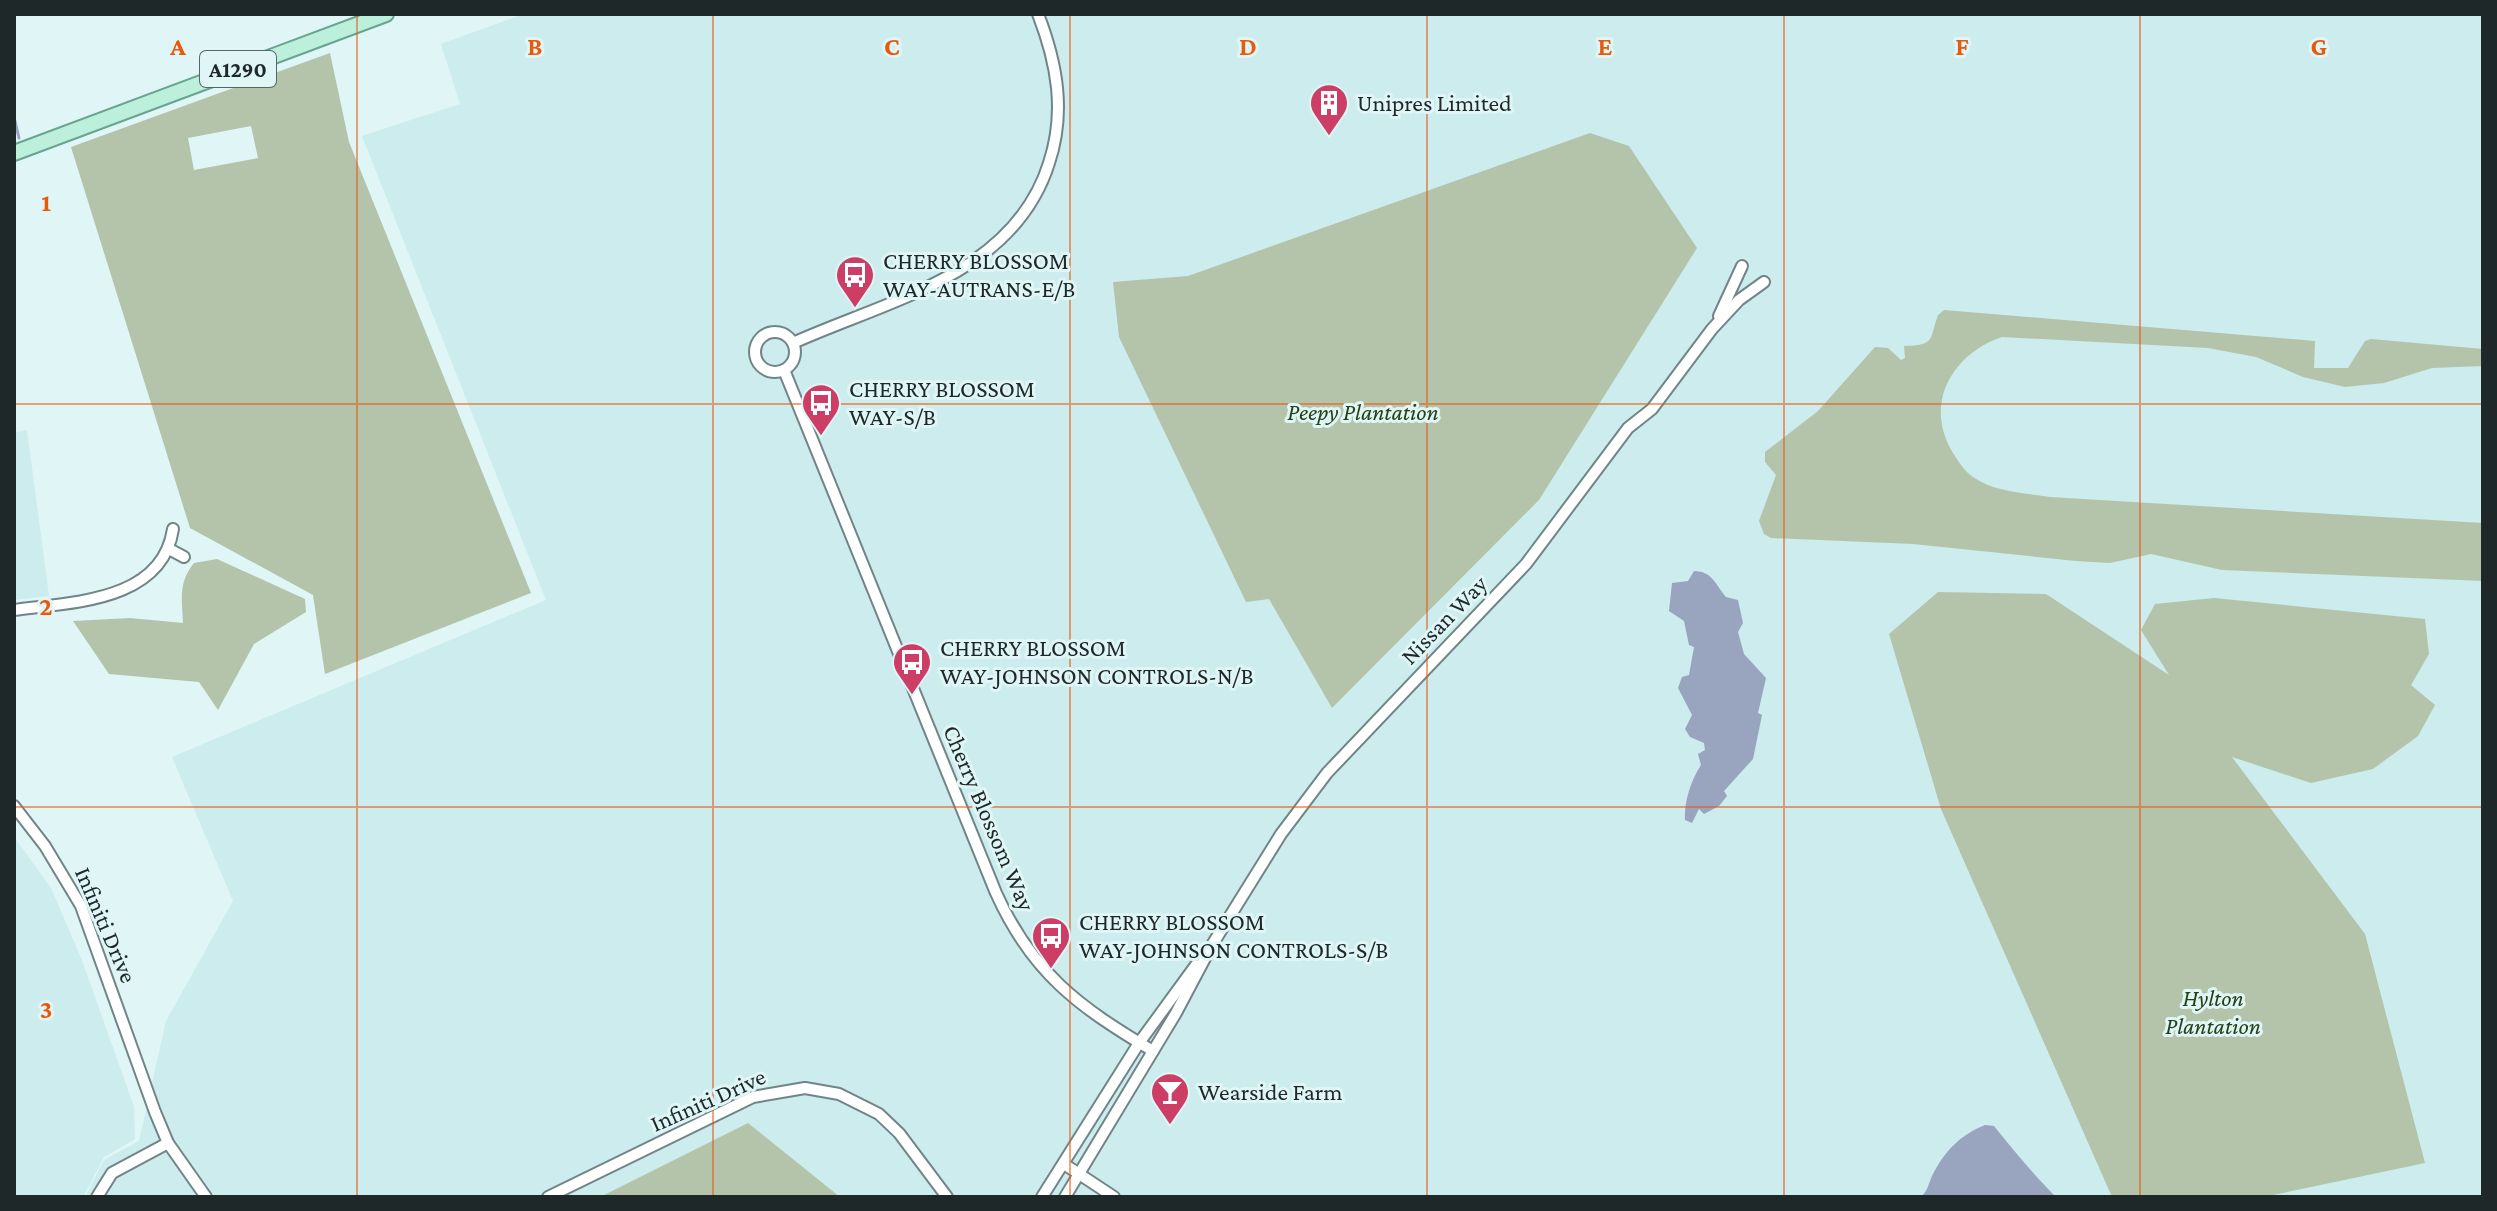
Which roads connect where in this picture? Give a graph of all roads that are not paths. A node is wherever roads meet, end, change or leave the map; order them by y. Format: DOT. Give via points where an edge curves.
graph roads {
  1 [pos="386,14"];
  2 [pos="1038,14"];
  3 [pos="14,153"];
  4 [pos="1742,266"];
  5 [pos="1764,282"];
  6 [pos="1712,329"];
  7 [pos="793,343"];
  8 [pos="784,370"];
  9 [pos="173,529"];
  10 [pos="169,549"];
  11 [pos="184,557"];
  12 [pos="14,610"];
  13 [pos="14,806"];
  14 [pos="1212,945"];
  15 [pos="1139,1043"];
  16 [pos="1153,1051"];
  17 [pos="168,1143"];
  18 [pos="1064,1164"];
  19 [pos="1080,1174"];
  20 [pos="97,1197"];
  21 [pos="206,1197"];
  22 [pos="548,1197"];
  23 [pos="947,1197"];
  24 [pos="1042,1197"];
  25 [pos="1065,1197"];
  26 [pos="1114,1197"];
  1 -- 3 [label="main road, A1290"];
  2 -- 7 [label="street" via="1055,69 1058,125 1045,176 1019,223 966,267"];
  4 -- 6 [label="street"];
  5 -- 6 [label="street"];
  6 -- 14 [label="street, Nissan Way" via="1652,409 1628,428 1526,564 1327,773 1281,834"];
  7 -- 8 [label="street" via="793,362"];
  7 -- 8 [label="street" via="785,334 773,332 756,347 765,370"];
  8 -- 15 [label="street, Cherry Blossom Way" via="1008,918 1054,983"];
  9 -- 10 [label="street"];
  10 -- 11 [label="street"];
  10 -- 12 [label="street" via="154,570 109,596"];
  13 -- 17 [label="street, Infiniti Drive" via="81,906"];
  14 -- 15 [label="street, Nissan Way"];
  14 -- 16 [label="street, Nissan Way"];
  15 -- 16 [label="street, Cherry Blossom Way"];
  15 -- 18 [label="street, Nissan Way"];
  16 -- 19 [label="street, Nissan Way"];
  17 -- 20 [label="street" via="112,1173"];
  17 -- 21 [label="street, Infiniti Drive"];
  18 -- 19 [label="street"];
  18 -- 24 [label="street, Nissan Way"];
  19 -- 25 [label="street, Nissan Way"];
  19 -- 26 [label="street"];
  22 -- 23 [label="street, Infiniti Drive" via="753,1097 805,1088 839,1094 879,1114"];
}
